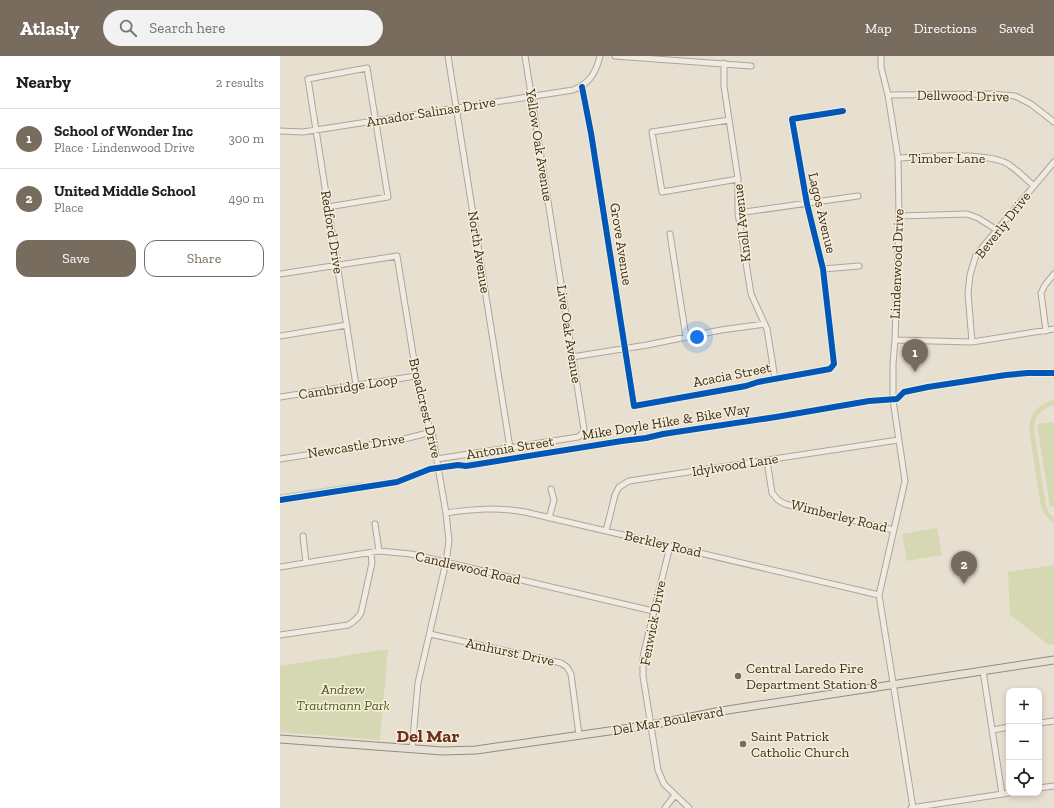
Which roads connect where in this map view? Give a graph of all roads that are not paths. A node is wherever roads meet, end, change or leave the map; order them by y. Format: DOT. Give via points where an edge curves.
graph roads {
  1 [pos="448,56"];
  2 [pos="525,56"];
  3 [pos="600,56"];
  4 [pos="615,56"];
  5 [pos="881,56"];
  6 [pos="724,63"];
  7 [pos="751,66"];
  8 [pos="582,87"];
  9 [pos="888,95"];
  10 [pos="531,96"];
  11 [pos="456,108"];
  12 [pos="843,111"];
  13 [pos="729,120"];
  14 [pos="376,121"];
  15 [pos="1054,122"];
  16 [pos="316,130"];
  17 [pos="280,131"];
  18 [pos="898,158"];
  19 [pos="1054,162"];
  20 [pos="738,179"];
  21 [pos="1034,186"];
  22 [pos="858,196"];
  23 [pos="807,204"];
  24 [pos="328,206"];
  25 [pos="738,213"];
  26 [pos="899,216"];
  27 [pos="997,230"];
  28 [pos="553,234"];
  29 [pos="670,234"];
  30 [pos="338,265"];
  31 [pos="859,266"];
  32 [pos="823,269"];
  33 [pos="280,274"];
  34 [pos="1054,274"];
  35 [pos="765,324"];
  36 [pos="347,325"];
  37 [pos="1054,330"];
  38 [pos="1046,331"];
  39 [pos="280,336"];
  40 [pos="686,337"];
  41 [pos="895,340"];
  42 [pos="972,342"];
  43 [pos="625,349"];
  44 [pos="572,357"];
  45 [pos="834,364"];
  46 [pos="416,376"];
  47 [pos="775,378"];
  48 [pos="356,386"];
  49 [pos="280,397"];
  50 [pos="634,406"];
  51 [pos="432,432"];
  52 [pos="582,434"];
  53 [pos="898,440"];
  54 [pos="510,448"];
  55 [pos="280,459"];
  56 [pos="437,459"];
  57 [pos="767,461"];
  58 [pos="551,489"];
  59 [pos="446,513"];
  60 [pos="550,518"];
  61 [pos="376,524"];
  62 [pos="894,530"];
  63 [pos="606,531"];
  64 [pos="303,536"];
  65 [pos="670,546"];
  66 [pos="379,551"];
  67 [pos="371,553"];
  68 [pos="446,562"];
  69 [pos="306,563"];
  70 [pos="280,567"];
  71 [pos="879,595"];
  72 [pos="654,612"];
  73 [pos="430,634"];
  74 [pos="280,635"];
  75 [pos="1054,660"];
  76 [pos="983,671"];
  77 [pos="893,685"];
  78 [pos="1054,721"];
  79 [pos="1042,723"];
  80 [pos="651,725"];
  81 [pos="1006,728"];
  82 [pos="993,730"];
  83 [pos="579,735"];
  84 [pos="280,739"];
  85 [pos="412,749"];
  86 [pos="1054,786"];
  87 [pos="1042,788"];
  88 [pos="1006,793"];
  89 [pos="1002,794"];
  90 [pos="675,795"];
  91 [pos="665,808"];
  92 [pos="689,808"];
  93 [pos="912,808"];
  1 -- 11 [label="street, North Avenue"];
  2 -- 10 [label="street, Yellow Oak Avenue"];
  3 -- 8 [label="street" via="590,79"];
  4 -- 6 [label="street"];
  5 -- 9 [label="street, Lindenwood Drive"];
  6 -- 7 [label="street"];
  6 -- 13 [label="street, Knoll Avenue" via="724,86"];
  8 -- 10 [label="street, Amador Salinas Drive"];
  8 -- 43 [label="street, Grove Avenue"];
  9 -- 15 [label="street, Dellwood Drive" via="1015,96 1031,104"];
  9 -- 18 [label="street, Lindenwood Drive"];
  10 -- 11 [label="street, Amador Salinas Drive"];
  10 -- 28 [label="street, Yellow Oak Avenue"];
  11 -- 14 [label="street, Amador Salinas Drive"];
  11 -- 54 [label="street, North Avenue"];
  12 -- 23 [label="street, Lagos Avenue" via="792,119"];
  13 -- 20 [label="street, Knoll Avenue"];
  13 -- 20 [label="street" via="652,132 653,139 662,192"];
  14 -- 16 [label="street, Amador Salinas Drive"];
  14 -- 16 [label="street, Redford Drive" via="367,68 308,79"];
  14 -- 24 [label="street" via="388,198"];
  16 -- 17 [label="street, Amador Salinas Drive"];
  16 -- 24 [label="street, Redford Drive"];
  18 -- 21 [label="street, Timber Lane" via="995,158 1008,164"];
  18 -- 26 [label="street, Lindenwood Drive"];
  19 -- 21 [label="street, Beverly Drive"];
  20 -- 25 [label="street, Knoll Avenue"];
  21 -- 27 [label="street, Beverly Drive"];
  22 -- 23 [label="street"];
  23 -- 25 [label="street"];
  23 -- 32 [label="street, Lagos Avenue"];
  24 -- 30 [label="street, Redford Drive"];
  25 -- 35 [label="street, Knoll Avenue" via="751,294"];
  26 -- 27 [label="street" via="967,214"];
  26 -- 41 [label="street, Lindenwood Drive"];
  27 -- 42 [label="street, Beverly Drive" via="976,255 970,275 968,293"];
  28 -- 44 [label="street, Live Oak Avenue"];
  29 -- 40 [label="street"];
  30 -- 33 [label="street"];
  30 -- 36 [label="street, Redford Drive"];
  30 -- 46 [label="street, Broadcrest Drive" via="397,256"];
  31 -- 32 [label="street"];
  32 -- 45 [label="street, Lagos Avenue"];
  34 -- 38 [label="street" via="1041,293"];
  35 -- 40 [label="street"];
  35 -- 47 [label="street, Knoll Avenue"];
  36 -- 39 [label="street"];
  36 -- 48 [label="street, Redford Drive"];
  37 -- 38 [label="street"];
  38 -- 42 [label="street"];
  40 -- 43 [label="street"];
  41 -- 42 [label="street"];
  41 -- 53 [label="street, Lindenwood Drive" via="892,364 893,400"];
  43 -- 44 [label="street"];
  43 -- 50 [label="street, Grove Avenue"];
  44 -- 52 [label="street, Live Oak Avenue" via="584,429"];
  45 -- 47 [label="street, Acacia Street" via="830,369"];
  46 -- 48 [label="street, Cambridge Loop"];
  46 -- 51 [label="street, Broadcrest Drive" via="423,411"];
  47 -- 50 [label="street, Acacia Street" via="746,386"];
  48 -- 49 [label="street, Cambridge Loop"];
  51 -- 55 [label="street, Newcastle Drive" via="400,440"];
  51 -- 56 [label="street, Broadcrest Drive"];
  52 -- 54 [label="street, Antonia Street" via="578,437"];
  53 -- 57 [label="street, Idylwood Lane"];
  53 -- 62 [label="street, Lindenwood Drive" via="905,481"];
  54 -- 56 [label="street, Antonia Street"];
  56 -- 59 [label="street, Broadcrest Drive"];
  57 -- 62 [label="street, Wimberley Road" via="772,493 785,504"];
  57 -- 63 [label="street, Idylwood Lane" via="629,481 619,487 615,495"];
  58 -- 60 [label="street" via="554,500"];
  59 -- 60 [label="street, Berkley Road" via="507,508"];
  59 -- 68 [label="street, Broadcrest Drive" via="449,541"];
  60 -- 63 [label="street, Berkley Road"];
  61 -- 66 [label="street"];
  62 -- 71 [label="street, Lindenwood Drive"];
  63 -- 65 [label="street, Berkley Road"];
  64 -- 69 [label="street"];
  65 -- 71 [label="street, Berkley Road"];
  65 -- 72 [label="street, Fenwick Drive"];
  66 -- 67 [label="street, Candlewood Road"];
  66 -- 68 [label="street, Candlewood Road" via="411,554"];
  67 -- 69 [label="street, Candlewood Road"];
  67 -- 74 [label="street" via="372,563 360,613 354,622"];
  68 -- 72 [label="street, Candlewood Road"];
  68 -- 73 [label="street, Broadcrest Drive"];
  69 -- 70 [label="street, Candlewood Road"];
  71 -- 77 [label="street, Lindenwood Drive"];
  72 -- 80 [label="street, Fenwick Drive" via="643,659"];
  73 -- 83 [label="street, Amhurst Drive" via="561,663 568,667"];
  73 -- 85 [label="street, Broadcrest Drive" via="418,683"];
  75 -- 76 [label="main road, Del Mar Boulevard"];
  76 -- 77 [label="main road, Del Mar Boulevard"];
  76 -- 82 [label="street"];
  77 -- 80 [label="main road, Del Mar Boulevard" via="721,711"];
  77 -- 93 [label="street, Lindenwood Drive"];
  78 -- 79 [label="street"];
  80 -- 83 [label="main road, Del Mar Boulevard"];
  80 -- 90 [label="street, Fenwick Drive" via="658,770 664,784"];
  81 -- 82 [label="street"];
  82 -- 89 [label="street"];
  83 -- 85 [label="main road, Del Mar Boulevard" via="476,750"];
  84 -- 85 [label="main road, Del Mar Boulevard"];
  86 -- 87 [label="street"];
  88 -- 89 [label="street"];
  89 -- 93 [label="street"];
  90 -- 91 [label="street"];
  90 -- 92 [label="street, Fenwick Drive"];
}
